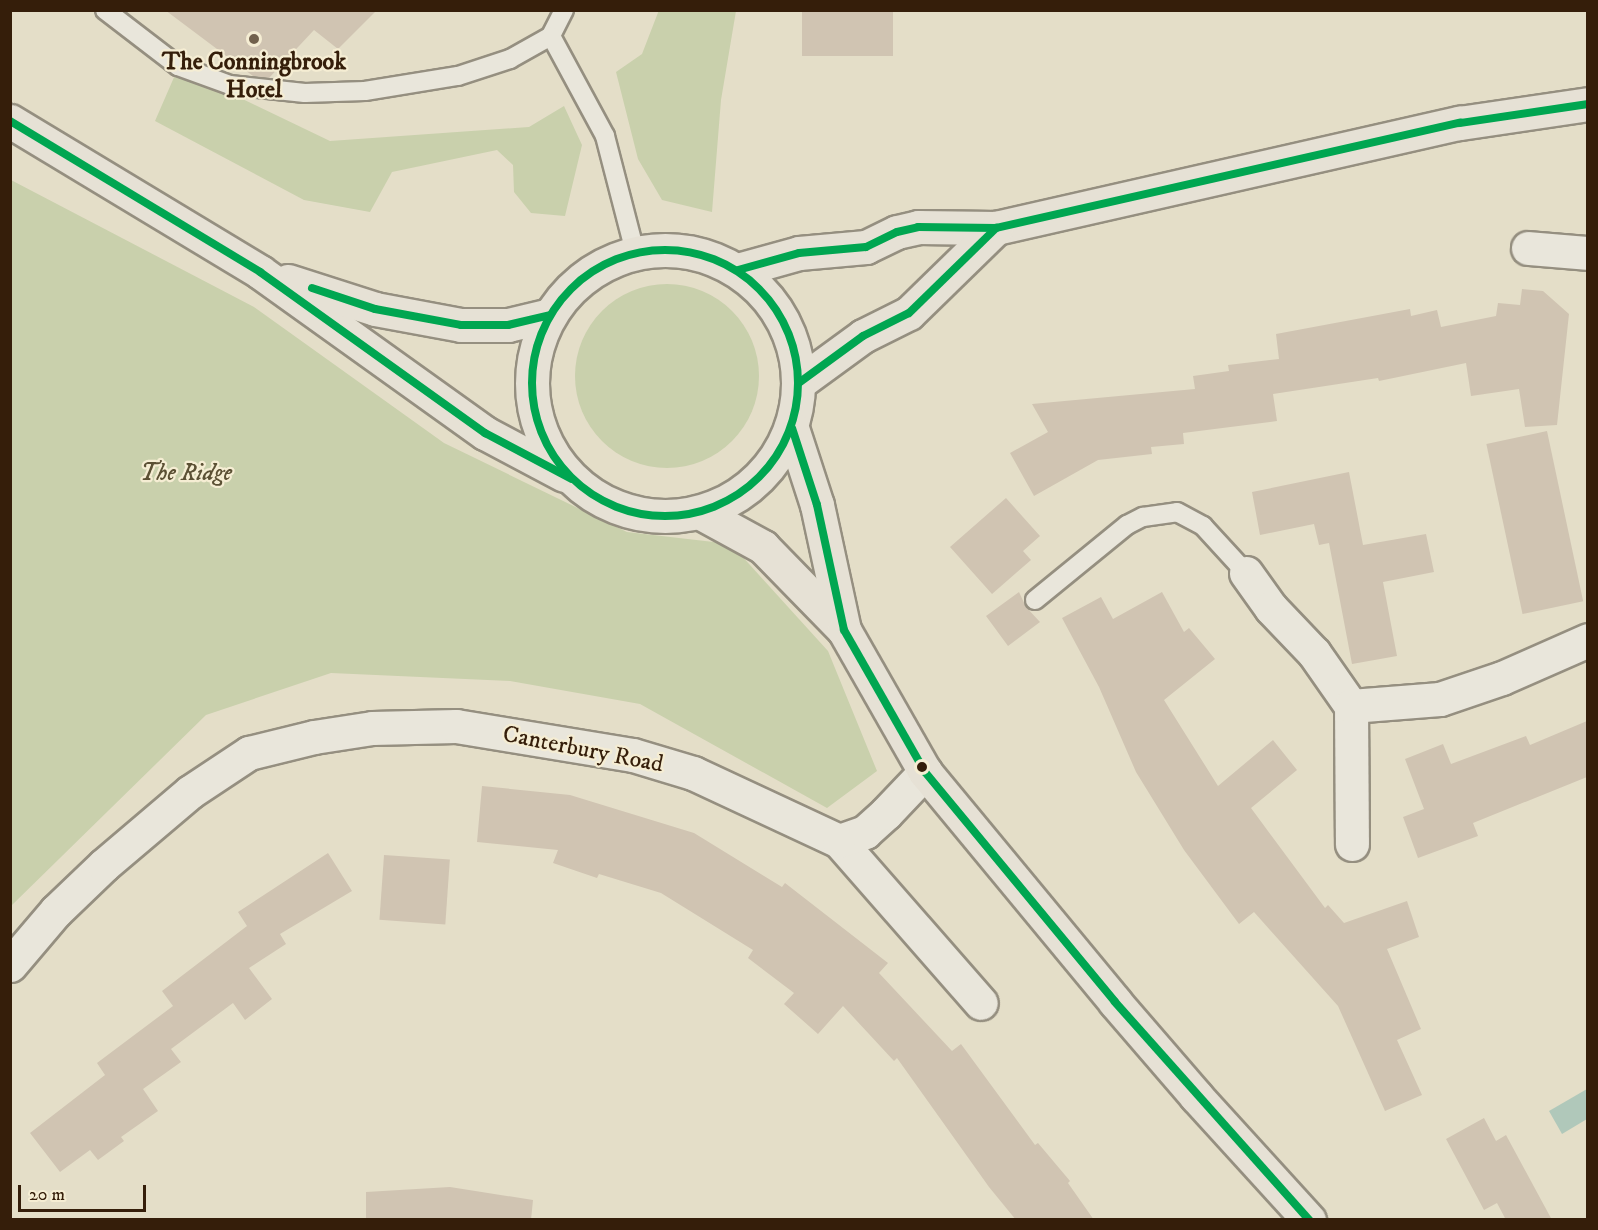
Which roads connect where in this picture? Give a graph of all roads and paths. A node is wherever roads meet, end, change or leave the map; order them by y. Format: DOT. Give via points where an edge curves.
graph roads {
  1 [pos="105,10"];
  2 [pos="564,10"];
  3 [pos="551,36"];
  4 [pos="1587,104"];
  5 [pos="10,121"];
  6 [pos="996,228"];
  7 [pos="1528,248"];
  8 [pos="635,252"];
  9 [pos="1587,257"];
  10 [pos="738,270"];
  11 [pos="260,272"];
  12 [pos="550,315"];
  13 [pos="800,382"];
  14 [pos="792,428"];
  15 [pos="572,479"];
  16 [pos="701,513"];
  17 [pos="1246,573"];
  18 [pos="1035,600"];
  19 [pos="844,630"];
  20 [pos="1587,640"];
  21 [pos="1351,706"];
  22 [pos="925,772"];
  23 [pos="839,841"];
  24 [pos="1352,844"];
  25 [pos="10,965"];
  26 [pos="981,1003"];
  27 [pos="1309,1220"];
  1 -- 3 [label="lane" via="178,66 230,85 305,93 365,91 458,76 510,59"];
  2 -- 3 [label="lane"];
  3 -- 8 [label="lane" via="605,136"];
  4 -- 6 [label="main road" via="1460,123"];
  5 -- 11 [label="main road"];
  6 -- 10 [label="main road" via="918,227 866,247 799,253"];
  6 -- 13 [label="main road" via="909,313 863,336"];
  7 -- 9 [label="street"];
  8 -- 10 [label="main road" via="690,251 716,258"];
  8 -- 12 [label="main road" via="601,265 572,286"];
  10 -- 13 [label="main road" via="771,300 792,338"];
  11 -- 12 [label="main road" via="375,309 461,325 508,325"];
  11 -- 15 [label="main road" via="485,433"];
  12 -- 15 [label="main road" via="534,357 532,401 546,444"];
  13 -- 14 [label="main road"];
  14 -- 16 [label="main road" via="771,465 740,494"];
  14 -- 19 [label="main road" via="817,505"];
  15 -- 16 [label="main road" via="610,505 655,517"];
  16 -- 19 [label="main road" via="762,547"];
  17 -- 18 [label="lane" via="1203,526 1177,512 1143,517 1127,525"];
  17 -- 21 [label="street" via="1271,608 1314,653"];
  19 -- 22 [label="main road"];
  20 -- 21 [label="street" via="1502,678 1440,699"];
  21 -- 24 [label="street"];
  22 -- 23 [label="street" via="865,832"];
  22 -- 27 [label="main road" via="1115,1002"];
  23 -- 25 [label="street, Canterbury Road" via="683,770 633,755 456,726 372,728 314,736 249,753 190,792 56,911"];
  23 -- 26 [label="street, Canterbury Road"];
}
